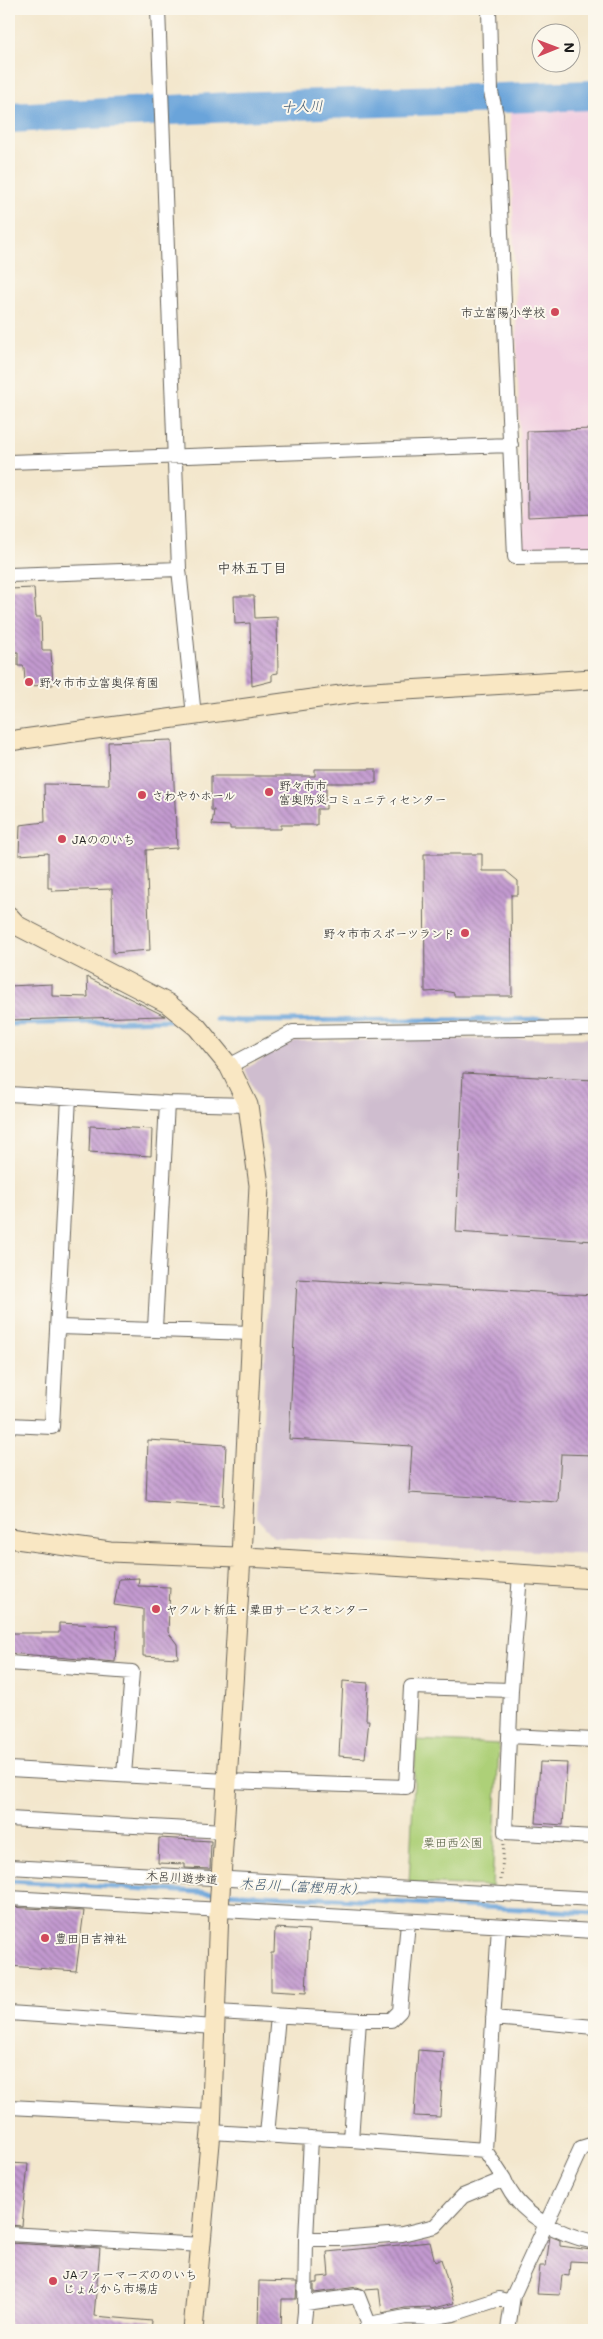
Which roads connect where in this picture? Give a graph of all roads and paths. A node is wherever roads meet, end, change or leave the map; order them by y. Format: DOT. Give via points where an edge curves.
graph roads {
  1 [pos="158,9"];
  2 [pos="489,9"];
  3 [pos="510,445"];
  4 [pos="175,456"];
  5 [pos="9,462"];
  6 [pos="594,556"];
  7 [pos="179,569"];
  8 [pos="9,575"];
  9 [pos="594,680"];
  10 [pos="194,716"];
  11 [pos="9,741"];
  12 [pos="12,922"];
  13 [pos="594,1028"];
  14 [pos="229,1066"];
  15 [pos="9,1094"];
  16 [pos="69,1097"];
  17 [pos="167,1103"];
  18 [pos="248,1105"];
  19 [pos="59,1327"];
  20 [pos="155,1328"];
  21 [pos="252,1333"];
  22 [pos="9,1425"];
  23 [pos="9,1538"];
  24 [pos="241,1557"];
  25 [pos="520,1575"];
  26 [pos="594,1578"];
  27 [pos="9,1663"];
  28 [pos="512,1690"];
  29 [pos="509,1736"];
  30 [pos="594,1740"];
  31 [pos="9,1768"];
  32 [pos="124,1775"];
  33 [pos="228,1781"];
  34 [pos="9,1819"];
  35 [pos="224,1831"];
  36 [pos="505,1832"];
  37 [pos="594,1838"];
  38 [pos="9,1866"];
  39 [pos="500,1892"];
  40 [pos="220,1893"];
  41 [pos="9,1898"];
  42 [pos="594,1899"];
  43 [pos="408,1922"];
  44 [pos="499,1926"];
  45 [pos="594,1931"];
  46 [pos="9,2013"];
  47 [pos="278,2016"];
  48 [pos="493,2018"];
  49 [pos="216,2020"];
  50 [pos="359,2020"];
  51 [pos="594,2027"];
  52 [pos="9,2107"];
  53 [pos="211,2125"];
  54 [pos="267,2136"];
  55 [pos="311,2138"];
  56 [pos="351,2140"];
  57 [pos="594,2144"];
  58 [pos="485,2150"];
  59 [pos="504,2179"];
  60 [pos="546,2225"];
  61 [pos="9,2234"];
  62 [pos="306,2240"];
  63 [pos="594,2242"];
  64 [pos="202,2246"];
  65 [pos="512,2302"];
  66 [pos="305,2313"];
  67 [pos="367,2327"];
  68 [pos="193,2330"];
  69 [pos="303,2330"];
  70 [pos="508,2330"];
  1 -- 4 [label="street"];
  2 -- 3 [label="street"];
  3 -- 4 [label="street"];
  3 -- 6 [label="street" via="515,557"];
  4 -- 5 [label="street"];
  4 -- 7 [label="street"];
  7 -- 8 [label="street"];
  7 -- 10 [label="street"];
  9 -- 10 [label="street" via="355,693"];
  10 -- 11 [label="street"];
  12 -- 14 [label="street" via="167,1003 197,1027"];
  13 -- 14 [label="street" via="293,1032"];
  14 -- 18 [label="street"];
  15 -- 16 [label="street"];
  16 -- 17 [label="street"];
  16 -- 19 [label="street"];
  17 -- 18 [label="street"];
  17 -- 20 [label="street"];
  18 -- 21 [label="street" via="260,1184"];
  19 -- 20 [label="street"];
  19 -- 22 [label="street" via="52,1427"];
  20 -- 21 [label="street"];
  21 -- 24 [label="street"];
  23 -- 24 [label="street" via="110,1552"];
  24 -- 25 [label="street"];
  24 -- 33 [label="street"];
  25 -- 26 [label="street"];
  25 -- 28 [label="street"];
  27 -- 32 [label="street" via="132,1672"];
  28 -- 29 [label="street"];
  28 -- 33 [label="street" via="411,1687 406,1788"];
  29 -- 30 [label="street"];
  29 -- 36 [label="street"];
  31 -- 32 [label="street"];
  32 -- 33 [label="street"];
  33 -- 35 [label="street"];
  34 -- 35 [label="street"];
  35 -- 40 [label="street"];
  36 -- 37 [label="street"];
  36 -- 39 [label="path"];
  38 -- 40 [label="street, 木呂川遊歩道"];
  39 -- 40 [label="street, 木呂川遊歩道"];
  39 -- 42 [label="street, 木呂川遊歩道"];
  40 -- 41 [label="street"];
  40 -- 43 [label="street"];
  40 -- 49 [label="street"];
  43 -- 44 [label="street"];
  43 -- 50 [label="street" via="400,2011 391,2020"];
  44 -- 45 [label="street"];
  44 -- 48 [label="street"];
  46 -- 49 [label="street"];
  47 -- 49 [label="street"];
  47 -- 50 [label="street"];
  47 -- 54 [label="street"];
  48 -- 51 [label="street"];
  48 -- 58 [label="street"];
  49 -- 53 [label="street"];
  50 -- 56 [label="street"];
  52 -- 53 [label="street"];
  53 -- 54 [label="street"];
  53 -- 64 [label="street"];
  54 -- 55 [label="street"];
  55 -- 56 [label="street"];
  55 -- 62 [label="street"];
  56 -- 58 [label="street"];
  57 -- 60 [label="street" via="581,2148"];
  58 -- 59 [label="street"];
  59 -- 60 [label="street" via="509,2193"];
  59 -- 62 [label="street" via="463,2196 435,2226 402,2234"];
  60 -- 63 [label="street"];
  60 -- 65 [label="street"];
  61 -- 64 [label="street"];
  62 -- 66 [label="street"];
  64 -- 68 [label="street"];
  65 -- 67 [label="street" via="499,2299 453,2314 430,2318 406,2317"];
  65 -- 70 [label="street"];
  66 -- 67 [label="street" via="306,2303 358,2296"];
  66 -- 69 [label="street"];
}
